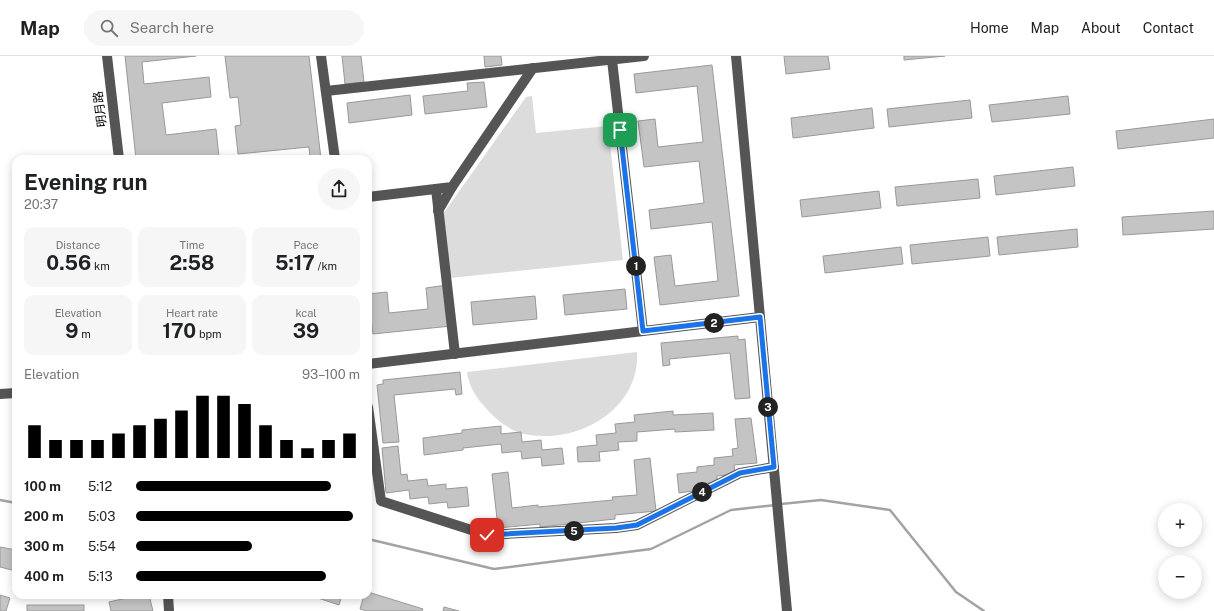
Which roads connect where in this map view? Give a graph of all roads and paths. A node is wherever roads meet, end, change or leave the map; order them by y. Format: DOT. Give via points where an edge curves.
graph roads {
  1 [pos="107,56"];
  2 [pos="321,56"];
  3 [pos="644,56"];
  4 [pos="736,56"];
  5 [pos="612,60"];
  6 [pos="533,68"];
  7 [pos="326,91"];
  8 [pos="119,155"];
  9 [pos="334,155"];
  10 [pos="452,188"];
  11 [pos="436,189"];
  12 [pos="372,197"];
  13 [pos="438,211"];
  14 [pos="760,317"];
  15 [pos="643,331"];
  16 [pos="455,354"];
  17 [pos="372,364"];
  18 [pos="12,393"];
  19 [pos="0,394"];
  20 [pos="372,436"];
  21 [pos="774,467"];
  22 [pos="168,599"];
  23 [pos="169,611"];
  24 [pos="787,611"];
  1 -- 8 [label="street, 明月路"];
  2 -- 7 [label="street"];
  3 -- 5 [label="street"];
  4 -- 14 [label="street"];
  5 -- 6 [label="street"];
  5 -- 15 [label="street"];
  6 -- 7 [label="street"];
  6 -- 10 [label="street"];
  7 -- 9 [label="street"];
  10 -- 11 [label="street"];
  10 -- 13 [label="street"];
  11 -- 12 [label="street"];
  11 -- 13 [label="street"];
  13 -- 16 [label="street"];
  14 -- 15 [label="street"];
  14 -- 21 [label="street"];
  15 -- 16 [label="street"];
  16 -- 17 [label="street"];
  18 -- 19 [label="street"];
  20 -- 21 [label="street" via="381,501 487,535 637,525 740,473"];
  21 -- 24 [label="street"];
  22 -- 23 [label="street"];
}
